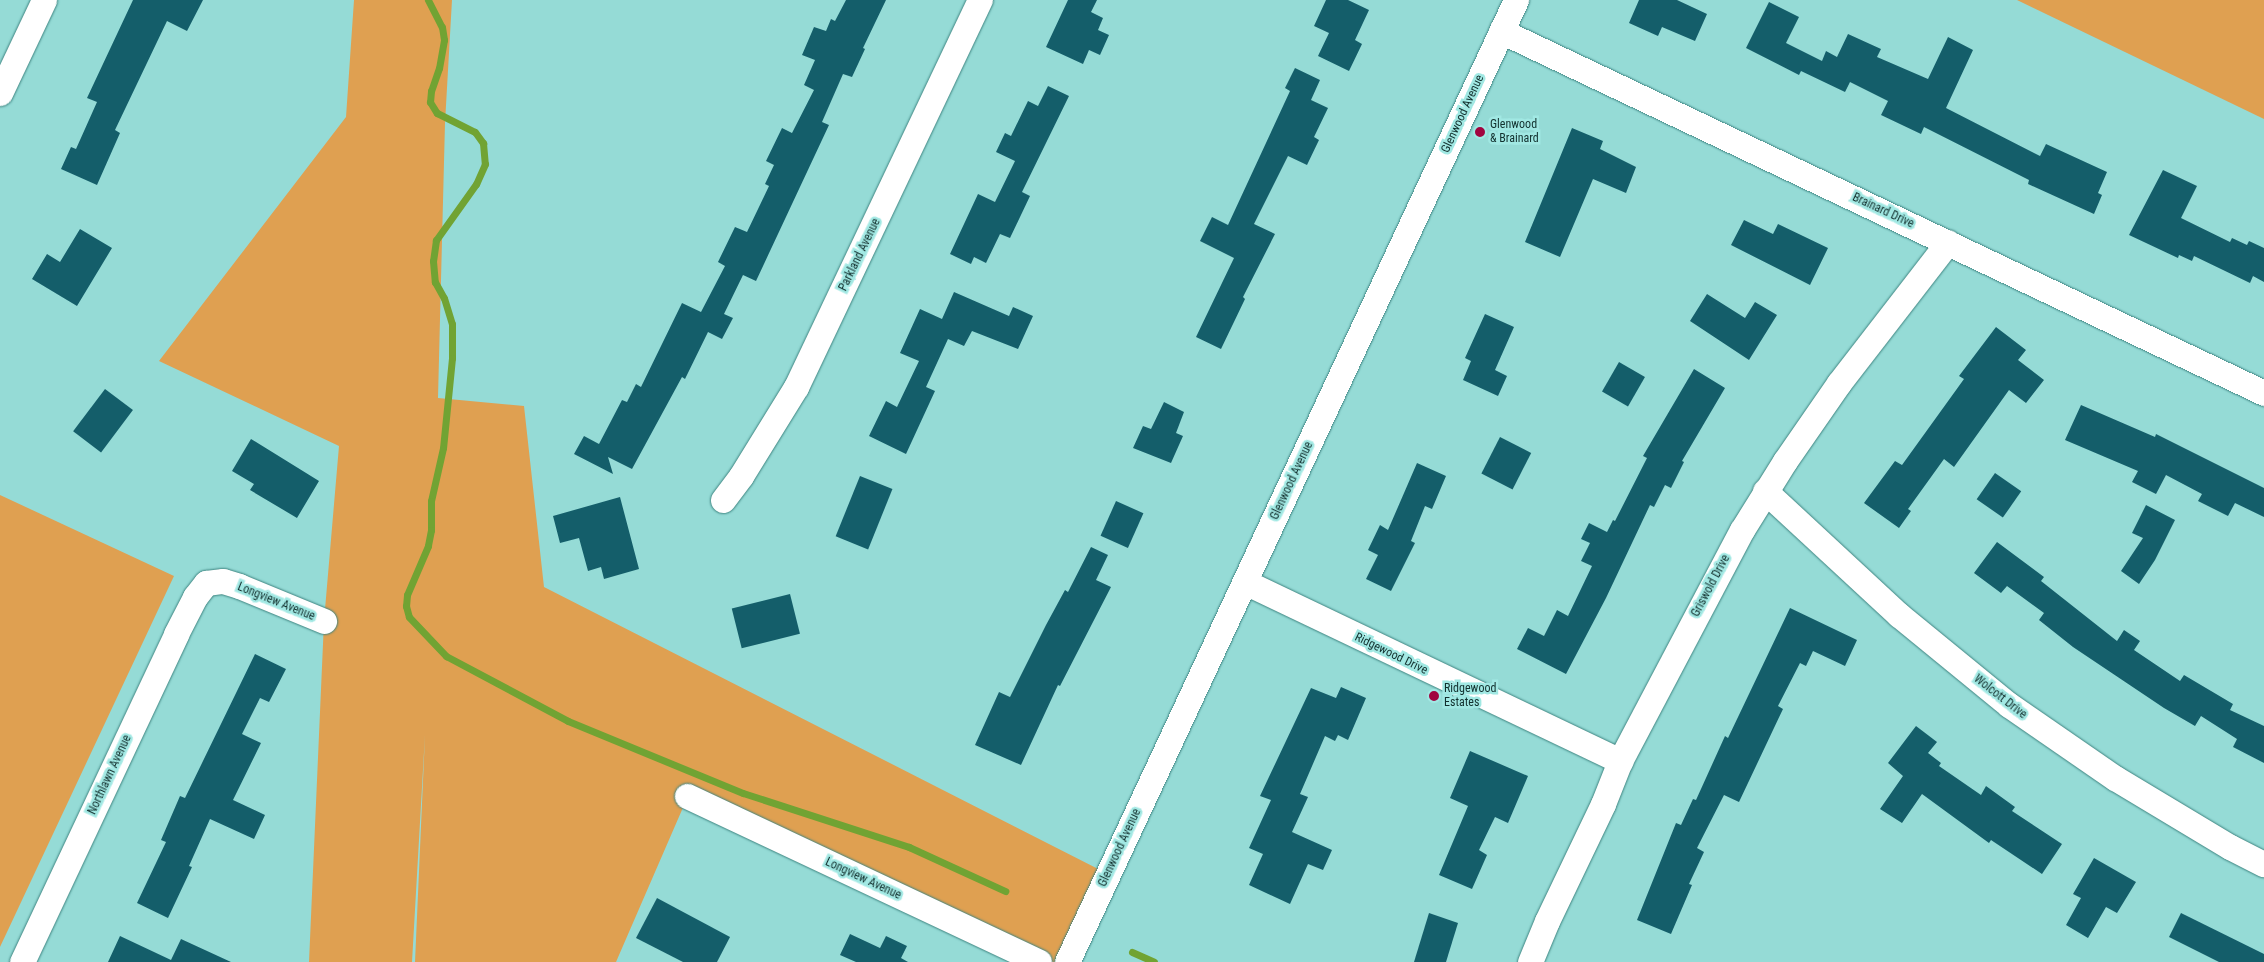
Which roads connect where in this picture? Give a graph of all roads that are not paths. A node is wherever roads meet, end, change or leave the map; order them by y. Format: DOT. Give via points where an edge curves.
graph roads {
  1 [pos="44,0"];
  2 [pos="980,0"];
  3 [pos="1516,0"];
  4 [pos="1501,31"];
  5 [pos="0,92"];
  6 [pos="1948,242"];
  7 [pos="2264,393"];
  8 [pos="1765,491"];
  9 [pos="723,500"];
  10 [pos="1244,582"];
  11 [pos="201,589"];
  12 [pos="324,621"];
  13 [pos="1620,762"];
  14 [pos="687,796"];
  15 [pos="2264,864"];
  16 [pos="22,962"];
  17 [pos="1039,962"];
  18 [pos="1067,962"];
  19 [pos="1530,962"];
  1 -- 5 [label="street"];
  2 -- 9 [label="street, Parkland Avenue" via="796,387"];
  3 -- 4 [label="street, Glenwood Avenue"];
  4 -- 6 [label="street, Brainard Drive"];
  4 -- 10 [label="street, Glenwood Avenue"];
  6 -- 7 [label="street, Brainard Drive"];
  6 -- 8 [label="street, Griswold Drive" via="1839,383"];
  8 -- 13 [label="street, Griswold Drive" via="1700,606"];
  8 -- 15 [label="street, Wolcott Drive" via="1899,615 2009,704 2115,778"];
  10 -- 13 [label="street, Ridgewood Drive"];
  10 -- 18 [label="street, Glenwood Avenue"];
  11 -- 12 [label="street, Longview Avenue" via="206,583 224,581"];
  11 -- 16 [label="street, Northlawn Avenue" via="176,634"];
  13 -- 19 [label="street, Griswold Drive"];
  14 -- 17 [label="street, Longview Avenue"];
}
